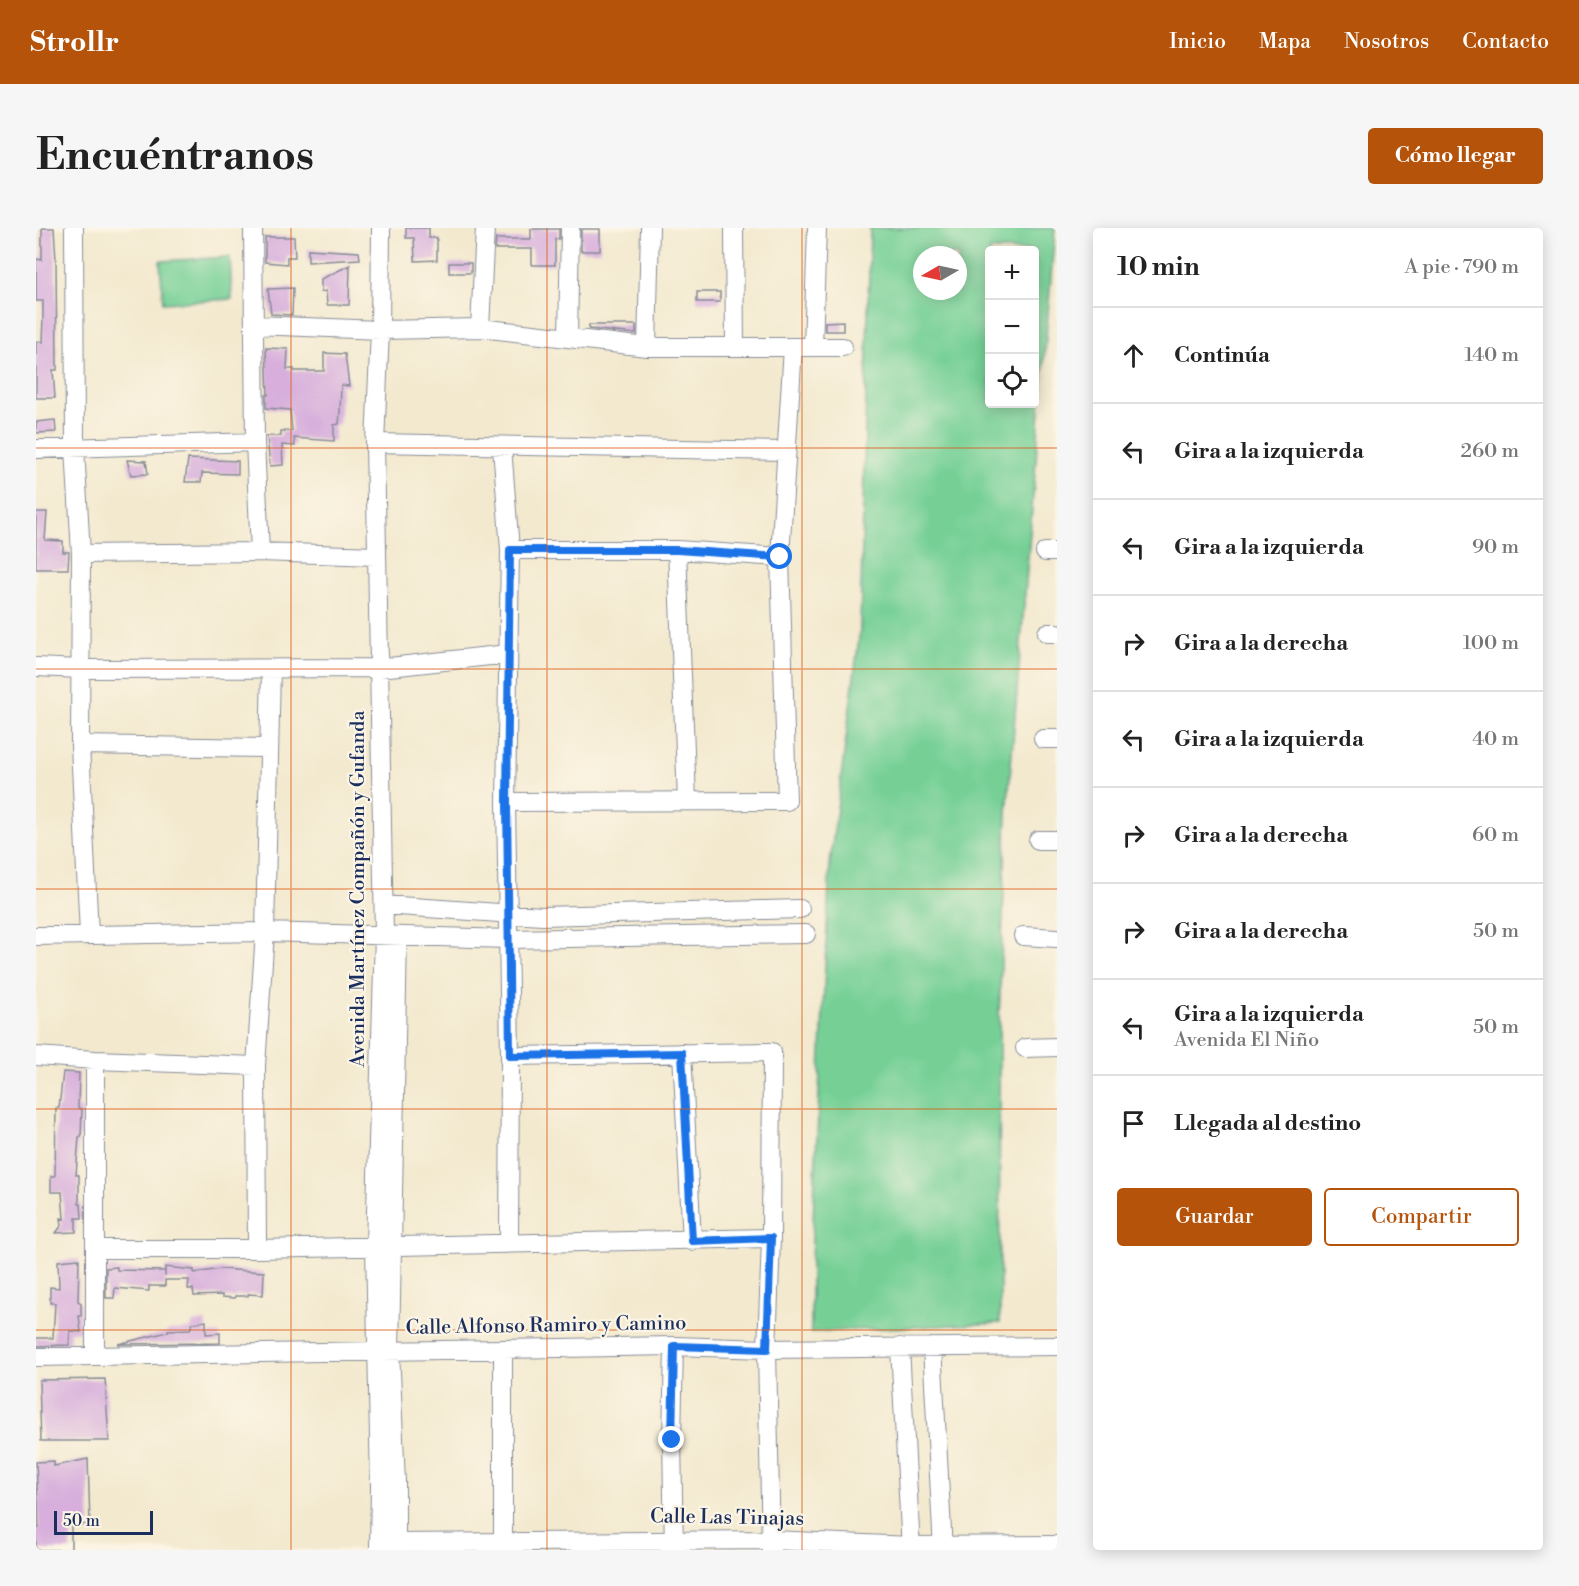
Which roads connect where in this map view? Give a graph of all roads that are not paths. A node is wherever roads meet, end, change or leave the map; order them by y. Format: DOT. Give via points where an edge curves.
graph roads {
  1 [pos="74,228"];
  2 [pos="253,228"];
  3 [pos="381,228"];
  4 [pos="485,228"];
  5 [pos="570,228"];
  6 [pos="650,228"];
  7 [pos="734,228"];
  8 [pos="817,228"];
  9 [pos="255,325"];
  10 [pos="480,328"];
  11 [pos="380,330"];
  12 [pos="568,338"];
  13 [pos="647,347"];
  14 [pos="735,347"];
  15 [pos="793,347"];
  16 [pos="813,347"];
  17 [pos="843,347"];
  18 [pos="255,442"];
  19 [pos="375,443"];
  20 [pos="502,447"];
  21 [pos="36,448"];
  22 [pos="75,448"];
  23 [pos="787,451"];
  24 [pos="510,550"];
  25 [pos="677,550"];
  26 [pos="260,552"];
  27 [pos="81,554"];
  28 [pos="376,556"];
  29 [pos="780,557"];
  30 [pos="508,654"];
  31 [pos="36,667"];
  32 [pos="380,668"];
  33 [pos="80,669"];
  34 [pos="272,669"];
  35 [pos="80,745"];
  36 [pos="269,748"];
  37 [pos="687,801"];
  38 [pos="507,802"];
  39 [pos="1038,840"];
  40 [pos="1057,840"];
  41 [pos="384,905"];
  42 [pos="800,909"];
  43 [pos="508,914"];
  44 [pos="266,932"];
  45 [pos="806,934"];
  46 [pos="89,935"];
  47 [pos="391,935"];
  48 [pos="36,936"];
  49 [pos="1023,936"];
  50 [pos="1057,938"];
  51 [pos="509,939"];
  52 [pos="1057,1047"];
  53 [pos="1025,1048"];
  54 [pos="682,1053"];
  55 [pos="36,1056"];
  56 [pos="510,1056"];
  57 [pos="95,1060"];
  58 [pos="256,1066"];
  59 [pos="771,1238"];
  60 [pos="692,1241"];
  61 [pos="509,1242"];
  62 [pos="383,1245"];
  63 [pos="94,1249"];
  64 [pos="256,1249"];
  65 [pos="674,1346"];
  66 [pos="1057,1346"];
  67 [pos="900,1347"];
  68 [pos="932,1347"];
  69 [pos="503,1349"];
  70 [pos="767,1349"];
  71 [pos="384,1350"];
  72 [pos="95,1355"];
  73 [pos="36,1357"];
  74 [pos="503,1542"];
  75 [pos="570,1545"];
  76 [pos="674,1545"];
  77 [pos="771,1545"];
  78 [pos="1057,1545"];
  79 [pos="396,1546"];
  80 [pos="911,1548"];
  81 [pos="943,1548"];
  82 [pos="379,1550"];
  1 -- 22 [label="street"];
  2 -- 9 [label="street"];
  3 -- 11 [label="street, Avenida Martínez Compañón y Gufanda"];
  4 -- 10 [label="street"];
  5 -- 12 [label="street"];
  6 -- 13 [label="street"];
  7 -- 14 [label="street"];
  8 -- 16 [label="street"];
  9 -- 11 [label="street"];
  9 -- 18 [label="street"];
  10 -- 11 [label="street"];
  10 -- 12 [label="street"];
  11 -- 19 [label="street, Avenida Martínez Compañón y Gufanda"];
  12 -- 13 [label="street"];
  13 -- 14 [label="street"];
  14 -- 15 [label="street"];
  15 -- 16 [label="street"];
  15 -- 23 [label="street"];
  16 -- 17 [label="street"];
  18 -- 22 [label="street"];
  18 -- 26 [label="street"];
  19 -- 20 [label="street"];
  19 -- 28 [label="street, Avenida Martínez Compañón y Gufanda"];
  20 -- 23 [label="street"];
  20 -- 24 [label="street"];
  21 -- 22 [label="street"];
  22 -- 27 [label="street"];
  23 -- 29 [label="street"];
  24 -- 25 [label="street"];
  24 -- 30 [label="street"];
  25 -- 29 [label="street"];
  25 -- 37 [label="street"];
  26 -- 27 [label="street"];
  26 -- 28 [label="street"];
  27 -- 33 [label="street"];
  28 -- 32 [label="street, Avenida Martínez Compañón y Gufanda"];
  29 -- 37 [label="street" via="787,801"];
  30 -- 32 [label="street"];
  30 -- 38 [label="street"];
  31 -- 33 [label="street"];
  32 -- 34 [label="street"];
  32 -- 41 [label="street, Avenida Martínez Compañón y Gufanda"];
  33 -- 34 [label="street"];
  33 -- 35 [label="street"];
  34 -- 36 [label="street"];
  35 -- 36 [label="street"];
  35 -- 46 [label="street"];
  36 -- 44 [label="street"];
  37 -- 38 [label="street"];
  38 -- 43 [label="street"];
  39 -- 40 [label="street"];
  41 -- 43 [label="street"];
  41 -- 47 [label="street, Avenida Martínez Compañón y Gufanda"];
  42 -- 43 [label="street"];
  43 -- 51 [label="street"];
  44 -- 46 [label="street"];
  44 -- 47 [label="street"];
  44 -- 58 [label="street"];
  45 -- 51 [label="street"];
  46 -- 48 [label="street"];
  47 -- 51 [label="street"];
  47 -- 62 [label="street, Avenida Martínez Compañón y Gufanda"];
  49 -- 50 [label="street"];
  51 -- 56 [label="street"];
  52 -- 53 [label="street"];
  54 -- 56 [label="street"];
  54 -- 59 [label="street" via="772,1052"];
  54 -- 60 [label="street"];
  55 -- 57 [label="street"];
  56 -- 61 [label="street"];
  57 -- 58 [label="street"];
  57 -- 63 [label="street"];
  58 -- 64 [label="street"];
  59 -- 60 [label="street"];
  59 -- 70 [label="street"];
  60 -- 61 [label="street"];
  61 -- 62 [label="street"];
  62 -- 64 [label="street"];
  62 -- 71 [label="street, Avenida Martínez Compañón y Gufanda"];
  63 -- 64 [label="street"];
  63 -- 72 [label="street"];
  65 -- 69 [label="street, Calle Alfonso Ramiro y Camino"];
  65 -- 70 [label="street, Calle Alfonso Ramiro y Camino"];
  65 -- 76 [label="street"];
  66 -- 68 [label="street, Calle Alfonso Ramiro y Camino"];
  67 -- 68 [label="street, Calle Alfonso Ramiro y Camino"];
  67 -- 70 [label="street, Calle Alfonso Ramiro y Camino"];
  67 -- 80 [label="street"];
  68 -- 81 [label="street"];
  69 -- 71 [label="street, Calle Alfonso Ramiro y Camino"];
  69 -- 74 [label="street"];
  70 -- 77 [label="street"];
  71 -- 72 [label="street, Calle Alfonso Ramiro y Camino"];
  71 -- 79 [label="street, Avenida Martínez Compañón y Gufanda"];
  71 -- 82 [label="street, Avenida Martínez Compañón y Gufanda"];
  72 -- 73 [label="street, Calle Alfonso Ramiro y Camino"];
  74 -- 75 [label="street, Calle Las Tinajas"];
  74 -- 79 [label="street, Calle Las Tinajas"];
  75 -- 76 [label="street, Calle Las Tinajas"];
  76 -- 77 [label="street, Calle Las Tinajas"];
  77 -- 80 [label="street, Calle Las Tinajas"];
  78 -- 81 [label="street, Calle Las Tinajas"];
  80 -- 81 [label="street, Calle Las Tinajas"];
}
